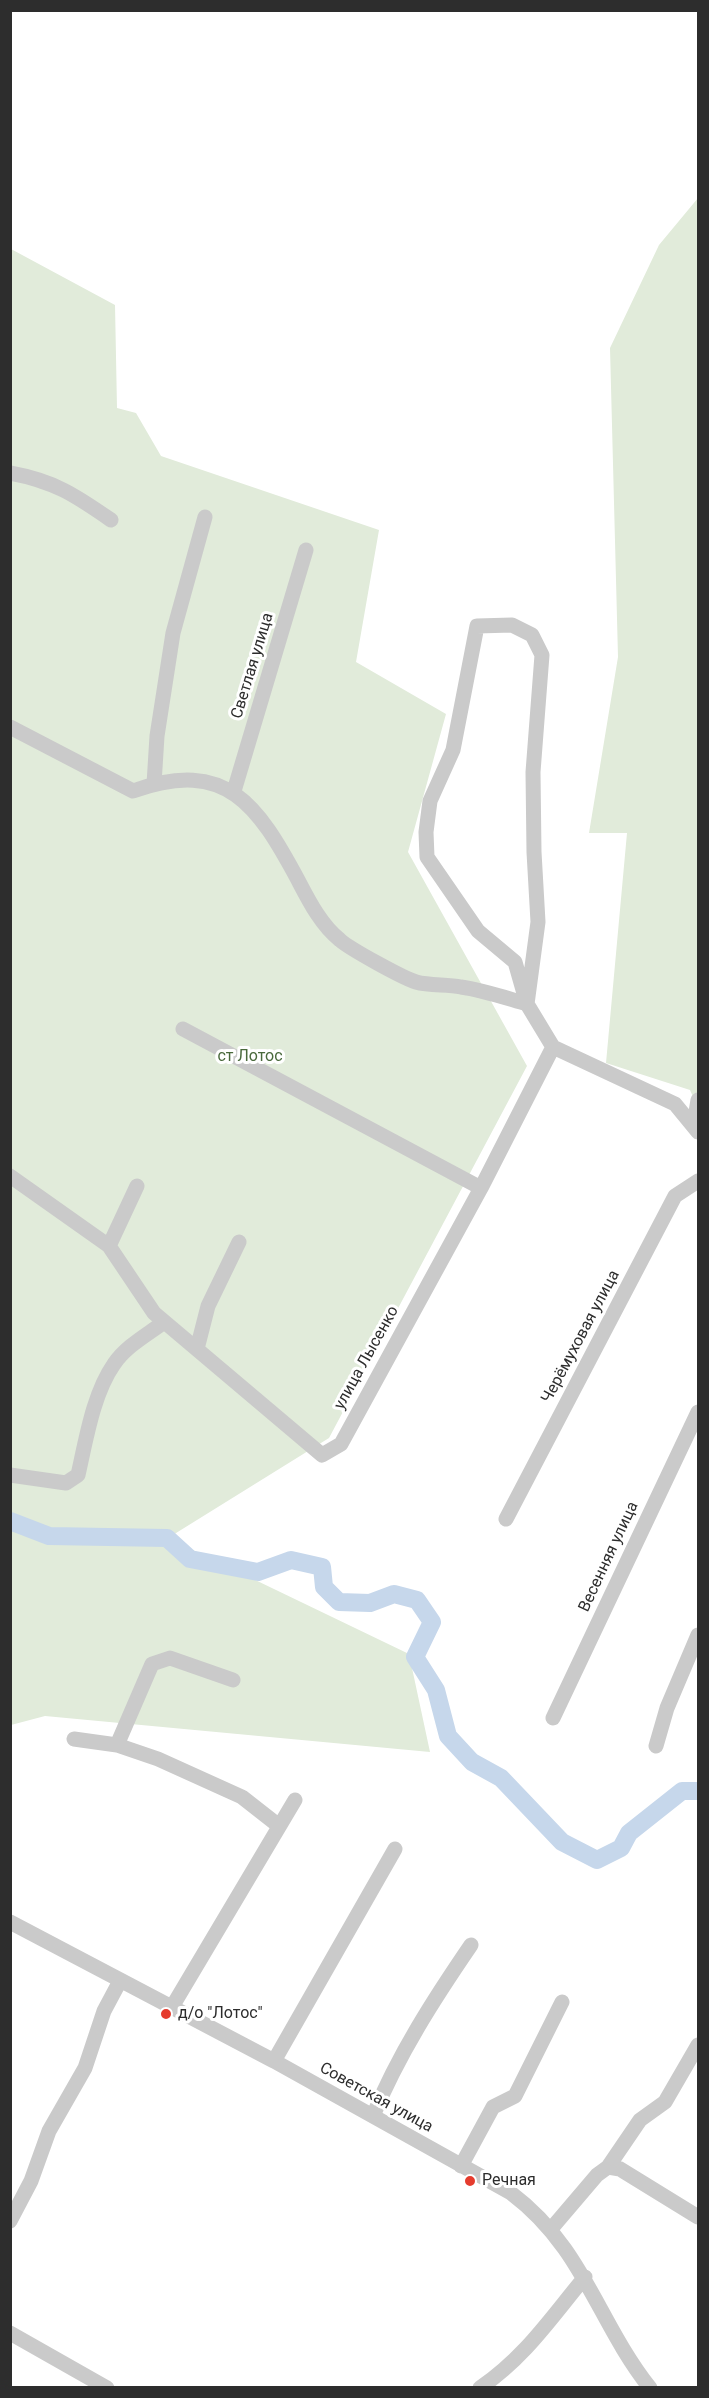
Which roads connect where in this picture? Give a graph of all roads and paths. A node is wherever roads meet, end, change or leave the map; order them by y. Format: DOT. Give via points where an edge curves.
graph roads {
  1 [pos="10,472"];
  2 [pos="206,517"];
  3 [pos="111,520"];
  4 [pos="306,550"];
  5 [pos="10,727"];
  6 [pos="154,784"];
  7 [pos="234,791"];
  8 [pos="527,1004"];
  9 [pos="183,1029"];
  10 [pos="553,1047"];
  11 [pos="699,1100"];
  12 [pos="696,1128"];
  13 [pos="10,1176"];
  14 [pos="699,1181"];
  15 [pos="137,1186"];
  16 [pos="481,1188"];
  17 [pos="239,1242"];
  18 [pos="109,1246"];
  19 [pos="164,1322"];
  20 [pos="197,1348"];
  21 [pos="699,1412"];
  22 [pos="10,1475"];
  23 [pos="506,1519"];
  24 [pos="699,1635"];
  25 [pos="233,1680"];
  26 [pos="553,1718"];
  27 [pos="74,1739"];
  28 [pos="117,1746"];
  29 [pos="656,1746"];
  30 [pos="295,1800"];
  31 [pos="279,1826"];
  32 [pos="395,1849"];
  33 [pos="10,1922"];
  34 [pos="471,1945"];
  35 [pos="120,1981"];
  36 [pos="562,2002"];
  37 [pos="172,2007"];
  38 [pos="699,2045"];
  39 [pos="274,2061"];
  40 [pos="373,2116"];
  41 [pos="461,2166"];
  42 [pos="608,2167"];
  43 [pos="699,2217"];
  44 [pos="10,2221"];
  45 [pos="551,2229"];
  46 [pos="585,2277"];
  47 [pos="10,2333"];
  48 [pos="642,2385"];
  49 [pos="107,2388"];
  50 [pos="480,2388"];
  1 -- 3 [label="street" via="42,478"];
  2 -- 6 [label="street" via="173,633 157,736"];
  4 -- 7 [label="street, Светлая улица"];
  5 -- 6 [label="street" via="133,791"];
  6 -- 7 [label="street" via="193,781"];
  7 -- 8 [label="street" via="272,832 314,909 340,940 415,982 463,987"];
  8 -- 8 [label="street" via="538,922 533,772 542,655 532,635 512,625 477,626 453,750 430,801 427,857 478,931 515,962"];
  8 -- 10 [label="street"];
  9 -- 16 [label="street"];
  10 -- 12 [label="street" via="675,1104"];
  10 -- 16 [label="street, улица Лысенко"];
  11 -- 12 [label="street"];
  13 -- 18 [label="street, улица Лысенко"];
  14 -- 23 [label="street, Черёмуховая улица" via="675,1196"];
  15 -- 18 [label="street"];
  16 -- 20 [label="street, улица Лысенко" via="341,1444 328,1454 315,1452"];
  17 -- 20 [label="street" via="208,1306"];
  18 -- 19 [label="street, улица Лысенко"];
  19 -- 20 [label="street, улица Лысенко"];
  19 -- 22 [label="street" via="113,1365 100,1394 78,1475 66,1483"];
  21 -- 26 [label="street, Весенняя улица"];
  24 -- 29 [label="street" via="667,1708"];
  25 -- 28 [label="street" via="170,1658 152,1664"];
  27 -- 28 [label="street"];
  28 -- 31 [label="street" via="158,1759 242,1797"];
  30 -- 31 [label="street"];
  31 -- 37 [label="street"];
  32 -- 39 [label="street"];
  33 -- 35 [label="street, Советская улица"];
  34 -- 40 [label="street" via="386,2085"];
  35 -- 37 [label="street, Советская улица"];
  35 -- 44 [label="street" via="104,2011 86,2068 49,2131 31,2181"];
  36 -- 41 [label="street" via="515,2096 493,2107"];
  37 -- 39 [label="street, Советская улица"];
  38 -- 42 [label="street" via="665,2102 640,2120"];
  39 -- 40 [label="street, Советская улица"];
  40 -- 41 [label="street, Советская улица"];
  41 -- 45 [label="street, Советская улица" via="511,2193"];
  42 -- 43 [label="street" via="620,2169"];
  42 -- 45 [label="street"];
  45 -- 46 [label="street, Советская улица"];
  46 -- 48 [label="street, Советская улица"];
  46 -- 50 [label="street" via="536,2341"];
  47 -- 49 [label="street"];
}
